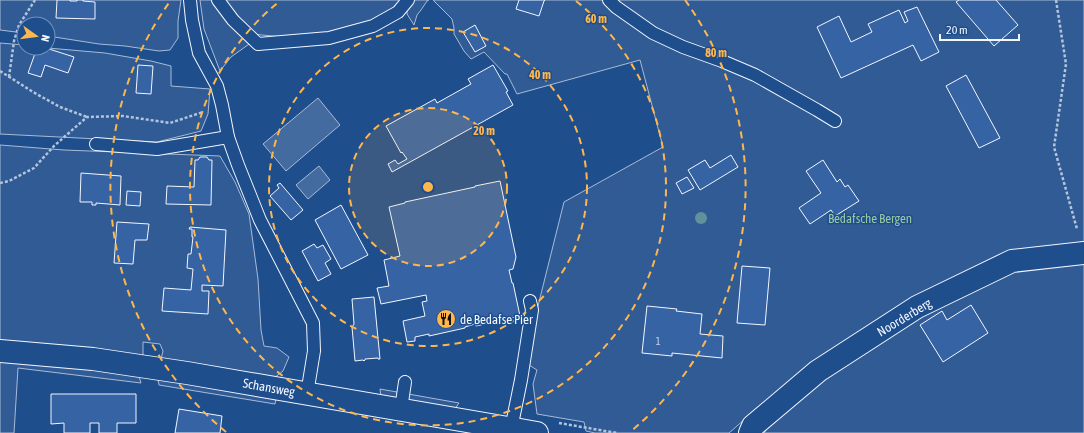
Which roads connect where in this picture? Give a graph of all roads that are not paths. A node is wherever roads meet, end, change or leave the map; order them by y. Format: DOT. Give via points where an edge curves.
graph roads {
  1 [pos="190,0"];
  2 [pos="218,0"];
  3 [pos="408,0"];
  4 [pos="610,0"];
  5 [pos="835,121"];
  6 [pos="228,137"];
  7 [pos="96,144"];
  8 [pos="1084,253"];
  9 [pos="530,301"];
  10 [pos="0,351"];
  11 [pos="405,382"];
  12 [pos="307,394"];
  13 [pos="401,409"];
  14 [pos="512,429"];
  15 [pos="537,433"];
  16 [pos="750,433"];
  1 -- 6 [label="lane" via="199,52 217,86"];
  2 -- 3 [label="lane" via="233,20 258,44 328,38 373,26 398,12"];
  4 -- 5 [label="lane" via="653,33 755,76"];
  6 -- 7 [label="lane" via="157,149"];
  6 -- 12 [label="lane" via="260,220 313,323 314,351"];
  8 -- 16 [label="street, Noorderberg" via="1012,261 917,307 818,371 753,426"];
  9 -- 14 [label="lane" via="532,310"];
  10 -- 12 [label="street, Schansweg" via="93,359"];
  11 -- 13 [label="lane"];
  12 -- 13 [label="street, Schansweg"];
  13 -- 14 [label="street, Schansweg"];
  14 -- 15 [label="street, Schansweg"];
}
